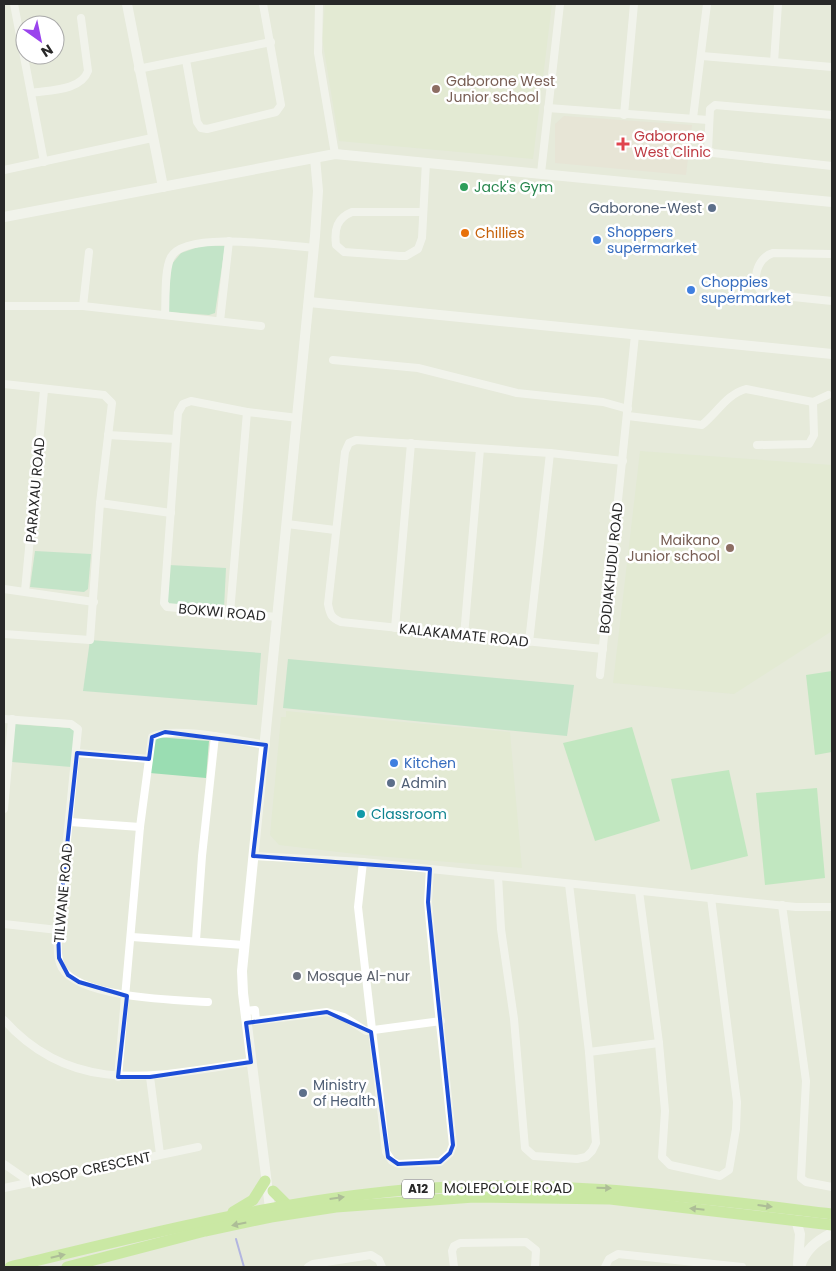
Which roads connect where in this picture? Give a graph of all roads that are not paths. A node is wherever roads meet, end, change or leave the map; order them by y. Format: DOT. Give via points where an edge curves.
graph roads {
  1 [pos="14,4"];
  2 [pos="127,4"];
  3 [pos="263,4"];
  4 [pos="319,4"];
  5 [pos="560,4"];
  6 [pos="634,4"];
  7 [pos="707,4"];
  8 [pos="778,4"];
  9 [pos="81,18"];
  10 [pos="271,42"];
  11 [pos="702,56"];
  12 [pos="186,60"];
  13 [pos="774,62"];
  14 [pos="832,67"];
  15 [pos="138,69"];
  16 [pos="31,93"];
  17 [pos="548,108"];
  18 [pos="624,115"];
  19 [pos="832,115"];
  20 [pos="692,118"];
  21 [pos="708,120"];
  22 [pos="152,138"];
  23 [pos="335,154"];
  24 [pos="315,158"];
  25 [pos="44,162"];
  26 [pos="426,162"];
  27 [pos="832,166"];
  28 [pos="4,170"];
  29 [pos="541,173"];
  30 [pos="163,187"];
  31 [pos="832,202"];
  32 [pos="423,212"];
  33 [pos="4,217"];
  34 [pos="229,241"];
  35 [pos="314,248"];
  36 [pos="89,252"];
  37 [pos="832,254"];
  38 [pos="832,301"];
  39 [pos="309,302"];
  40 [pos="4,306"];
  41 [pos="83,306"];
  42 [pos="165,315"];
  43 [pos="220,320"];
  44 [pos="261,326"];
  45 [pos="636,335"];
  46 [pos="832,354"];
  47 [pos="333,360"];
  48 [pos="4,384"];
  49 [pos="44,390"];
  50 [pos="828,395"];
  51 [pos="813,402"];
  52 [pos="247,412"];
  53 [pos="628,413"];
  54 [pos="298,418"];
  55 [pos="108,435"];
  56 [pos="176,439"];
  57 [pos="411,443"];
  58 [pos="757,445"];
  59 [pos="480,449"];
  60 [pos="550,453"];
  61 [pos="623,461"];
  62 [pos="100,503"];
  63 [pos="170,513"];
  64 [pos="287,524"];
  65 [pos="335,530"];
  66 [pos="4,589"];
  67 [pos="25,591"];
  68 [pos="94,602"];
  69 [pos="230,613"];
  70 [pos="277,617"];
  71 [pos="395,628"];
  72 [pos="4,634"];
  73 [pos="464,636"];
  74 [pos="529,642"];
  75 [pos="602,649"];
  76 [pos="600,675"];
  77 [pos="8,719"];
  78 [pos="215,736"];
  79 [pos="266,744"];
  80 [pos="76,753"];
  81 [pos="149,759"];
  82 [pos="4,809"];
  83 [pos="70,822"];
  84 [pos="140,827"];
  85 [pos="253,856"];
  86 [pos="364,862"];
  87 [pos="430,869"];
  88 [pos="498,876"];
  89 [pos="569,884"];
  90 [pos="639,892"];
  91 [pos="711,898"];
  92 [pos="782,905"];
  93 [pos="832,907"];
  94 [pos="4,924"];
  95 [pos="58,930"];
  96 [pos="132,937"];
  97 [pos="196,940"];
  98 [pos="244,945"];
  99 [pos="127,996"];
  100 [pos="208,1002"];
  101 [pos="245,1011"];
  102 [pos="4,1020"];
  103 [pos="441,1021"];
  104 [pos="371,1031"];
  105 [pos="659,1043"];
  106 [pos="589,1052"];
  107 [pos="251,1062"];
  108 [pos="118,1076"];
  109 [pos="150,1077"];
  110 [pos="198,1147"];
  111 [pos="160,1154"];
  112 [pos="4,1164"];
  113 [pos="266,1167"];
  114 [pos="30,1182"];
  115 [pos="265,1182"];
  116 [pos="832,1186"];
  117 [pos="4,1188"];
  118 [pos="272,1191"];
  119 [pos="288,1206"];
  120 [pos="273,1213"];
  121 [pos="832,1214"];
  122 [pos="223,1217"];
  123 [pos="796,1220"];
  124 [pos="832,1225"];
  125 [pos="832,1233"];
  126 [pos="678,1264"];
  127 [pos="10,1267"];
  128 [pos="67,1267"];
  129 [pos="308,1267"];
  130 [pos="382,1267"];
  131 [pos="454,1267"];
  132 [pos="535,1267"];
  133 [pos="605,1267"];
  134 [pos="742,1267"];
  135 [pos="799,1267"];
  1 -- 16 [label="street"];
  2 -- 15 [label="street"];
  3 -- 10 [label="street"];
  4 -- 23 [label="street" via="318,53"];
  5 -- 17 [label="street"];
  6 -- 18 [label="street"];
  7 -- 11 [label="street"];
  8 -- 13 [label="street"];
  9 -- 16 [label="street" via="86,77 76,85"];
  10 -- 12 [label="street"];
  10 -- 12 [label="street" via="281,105 279,110 207,129 201,128 197,122"];
  11 -- 13 [label="street"];
  11 -- 20 [label="street"];
  12 -- 15 [label="street"];
  13 -- 14 [label="street"];
  15 -- 22 [label="street"];
  16 -- 25 [label="street"];
  17 -- 18 [label="street"];
  17 -- 29 [label="street"];
  18 -- 20 [label="street"];
  19 -- 21 [label="street" via="715,105 710,109"];
  20 -- 21 [label="street"];
  21 -- 27 [label="street" via="710,152"];
  22 -- 25 [label="street"];
  22 -- 30 [label="street"];
  23 -- 24 [label="street"];
  23 -- 26 [label="street"];
  24 -- 30 [label="street"];
  24 -- 35 [label="street" via="318,191"];
  25 -- 28 [label="street"];
  26 -- 29 [label="street"];
  26 -- 32 [label="street"];
  29 -- 31 [label="street"];
  30 -- 33 [label="street"];
  32 -- 32 [label="street" via="421,244 406,256 344,252 336,245 338,222 352,212"];
  34 -- 35 [label="street"];
  34 -- 42 [label="street" via="200,244 177,251 172,256 168,264"];
  34 -- 43 [label="street"];
  35 -- 39 [label="street"];
  36 -- 41 [label="street"];
  37 -- 38 [label="street" via="773,253 765,256 760,261 755,283 764,294"];
  39 -- 45 [label="street"];
  39 -- 54 [label="street"];
  40 -- 41 [label="street"];
  41 -- 42 [label="street"];
  42 -- 43 [label="street"];
  43 -- 44 [label="street"];
  45 -- 46 [label="street"];
  45 -- 53 [label="street, BODIAKHUDU ROAD"];
  47 -- 53 [label="street" via="418,368 517,393 603,402"];
  48 -- 49 [label="street"];
  49 -- 55 [label="street" via="104,395 111,399"];
  49 -- 67 [label="street, PARAXAU ROAD"];
  50 -- 51 [label="street"];
  51 -- 53 [label="street" via="746,389 731,396 702,425"];
  51 -- 58 [label="street" via="814,435 809,444"];
  52 -- 54 [label="street"];
  52 -- 56 [label="street" via="186,402 178,413"];
  52 -- 69 [label="street"];
  53 -- 61 [label="street, BODIAKHUDU ROAD"];
  54 -- 64 [label="street"];
  55 -- 56 [label="street"];
  55 -- 62 [label="street"];
  56 -- 63 [label="street"];
  57 -- 59 [label="street"];
  57 -- 65 [label="street" via="349,442"];
  57 -- 71 [label="street"];
  59 -- 60 [label="street"];
  59 -- 73 [label="street"];
  60 -- 61 [label="street"];
  60 -- 74 [label="street"];
  61 -- 75 [label="street, BODIAKHUDU ROAD"];
  62 -- 63 [label="street"];
  62 -- 68 [label="street"];
  63 -- 69 [label="street, BOKWI ROAD" via="163,598 167,607"];
  64 -- 65 [label="street"];
  64 -- 70 [label="street"];
  65 -- 71 [label="street, KALAKAMATE ROAD" via="329,613 341,622"];
  66 -- 67 [label="street"];
  67 -- 68 [label="street"];
  68 -- 72 [label="street" via="87,641"];
  69 -- 70 [label="street, BOKWI ROAD"];
  70 -- 79 [label="street"];
  71 -- 73 [label="street, KALAKAMATE ROAD"];
  73 -- 74 [label="street, KALAKAMATE ROAD"];
  74 -- 75 [label="street, KALAKAMATE ROAD"];
  75 -- 76 [label="street, BODIAKHUDU ROAD"];
  77 -- 80 [label="street, TILWANE ROAD" via="75,726 79,733"];
  77 -- 82 [label="street"];
  78 -- 79 [label="street"];
  78 -- 81 [label="street" via="157,734 152,737"];
  78 -- 97 [label="street"];
  79 -- 85 [label="street"];
  80 -- 81 [label="street"];
  80 -- 83 [label="street, TILWANE ROAD"];
  81 -- 84 [label="street"];
  83 -- 84 [label="street"];
  83 -- 95 [label="street, TILWANE ROAD"];
  84 -- 96 [label="street"];
  85 -- 86 [label="street"];
  85 -- 98 [label="street"];
  86 -- 87 [label="street"];
  86 -- 104 [label="street" via="358,907"];
  87 -- 88 [label="street"];
  87 -- 103 [label="street" via="428,902"];
  88 -- 89 [label="street"];
  88 -- 106 [label="street" via="501,929 520,1080 523,1138 525,1148 534,1156 577,1159 592,1151 596,1143"];
  89 -- 90 [label="street"];
  89 -- 106 [label="street"];
  90 -- 91 [label="street"];
  90 -- 105 [label="street"];
  91 -- 92 [label="street"];
  91 -- 105 [label="street" via="736,1102 736,1129 729,1170 725,1174 720,1176 670,1165 662,1157 664,1111"];
  92 -- 93 [label="street"];
  92 -- 116 [label="street" via="806,1081 802,1178 806,1182"];
  94 -- 95 [label="street"];
  95 -- 99 [label="street, TILWANE ROAD" via="59,958 68,975 79,982"];
  96 -- 97 [label="street"];
  96 -- 99 [label="street"];
  97 -- 98 [label="street"];
  98 -- 101 [label="street"];
  99 -- 100 [label="street, TILWANE ROAD"];
  99 -- 108 [label="street"];
  101 -- 104 [label="street" via="255,1010 256,1021 327,1012"];
  101 -- 107 [label="street"];
  102 -- 108 [label="street" via="24,1042 69,1066"];
  103 -- 104 [label="street"];
  103 -- 104 [label="street" via="453,1145 440,1162 398,1164 386,1152"];
  105 -- 106 [label="street"];
  107 -- 109 [label="street"];
  107 -- 113 [label="street"];
  108 -- 109 [label="street"];
  109 -- 111 [label="street, NOSOP CRESCENT"];
  110 -- 111 [label="street"];
  111 -- 114 [label="street, NOSOP CRESCENT"];
  112 -- 114 [label="street"];
  113 -- 115 [label="street"];
  113 -- 118 [label="street"];
  114 -- 117 [label="street, NOSOP CRESCENT"];
  115 -- 120 [label="street"];
  115 -- 122 [label="main road" via="253,1200"];
  118 -- 119 [label="main road"];
  118 -- 120 [label="street"];
  119 -- 120 [label="main road, MOLEPOLOLE ROAD / A12"];
  119 -- 121 [label="main road, MOLEPOLOLE ROAD / A12, one-way" via="405,1190 475,1186 610,1188"];
  120 -- 122 [label="main road, MOLEPOLOLE ROAD / A12"];
  123 -- 120 [label="main road, MOLEPOLOLE ROAD / A12, one-way" via="610,1199 474,1197"];
  120 -- 128 [label="main road, MOLEPOLOLE ROAD / A12, one-way"];
  127 -- 122 [label="main road, MOLEPOLOLE ROAD / A12, one-way"];
  123 -- 124 [label="main road, MOLEPOLOLE ROAD / A12"];
  123 -- 135 [label="street" via="800,1234"];
  125 -- 135 [label="street" via="811,1247"];
  126 -- 133 [label="street" via="618,1254 609,1259"];
  126 -- 134 [label="street"];
  129 -- 130 [label="street" via="371,1255 379,1260"];
  131 -- 132 [label="street" via="452,1250 460,1243 526,1242 536,1250"];
}
